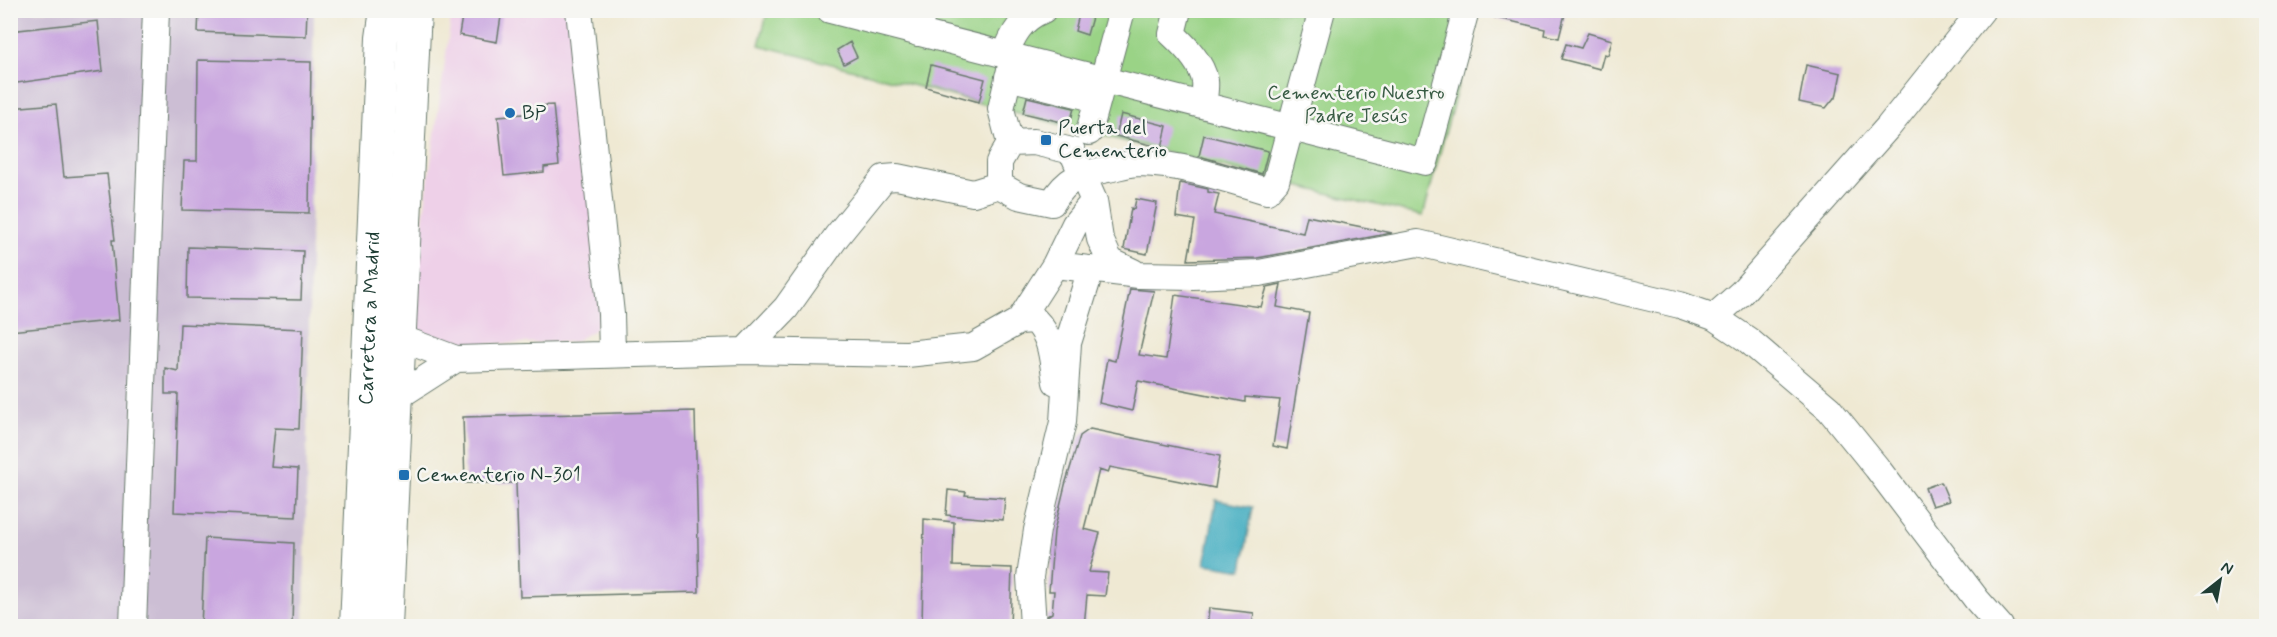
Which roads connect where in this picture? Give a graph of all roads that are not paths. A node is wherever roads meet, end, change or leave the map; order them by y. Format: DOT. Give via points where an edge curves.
graph roads {
  1 [pos="156,10"];
  2 [pos="386,10"];
  3 [pos="415,10"];
  4 [pos="579,10"];
  5 [pos="830,10"];
  6 [pos="1043,10"];
  7 [pos="1122,10"];
  8 [pos="1178,10"];
  9 [pos="1322,10"];
  10 [pos="1466,10"];
  11 [pos="1982,10"];
  12 [pos="921,22"];
  13 [pos="1009,63"];
  14 [pos="1101,90"];
  15 [pos="1203,105"];
  16 [pos="1290,127"];
  17 [pos="1089,132"];
  18 [pos="1010,143"];
  19 [pos="1083,173"];
  20 [pos="999,185"];
  21 [pos="1094,201"];
  22 [pos="1052,203"];
  23 [pos="1068,239"];
  24 [pos="1055,265"];
  25 [pos="1091,269"];
  26 [pos="1139,275"];
  27 [pos="611,314"];
  28 [pos="1714,317"];
  29 [pos="1019,321"];
  30 [pos="400,338"];
  31 [pos="745,351"];
  32 [pos="612,353"];
  33 [pos="578,355"];
  34 [pos="456,359"];
  35 [pos="397,397"];
  36 [pos="1063,422"];
  37 [pos="133,627"];
  38 [pos="356,627"];
  39 [pos="386,627"];
  40 [pos="1033,627"];
  41 [pos="2000,627"];
  1 -- 37 [label="street"];
  2 -- 38 [label="main road, Carretera a Madrid"];
  3 -- 30 [label="main road, Carretera a Madrid"];
  4 -- 27 [label="street"];
  5 -- 12 [label="street"];
  6 -- 13 [label="street" via="1021,24 1013,35"];
  7 -- 14 [label="street"];
  8 -- 15 [label="street" via="1172,34 1188,49 1200,69 1205,81"];
  9 -- 16 [label="street"];
  10 -- 16 [label="street" via="1425,162"];
  11 -- 28 [label="street" via="1889,126 1741,293"];
  12 -- 13 [label="street"];
  13 -- 14 [label="street"];
  13 -- 18 [label="street" via="1001,110"];
  14 -- 15 [label="street"];
  14 -- 17 [label="street"];
  15 -- 16 [label="street"];
  16 -- 19 [label="street" via="1276,181 1267,191 1174,167 1138,163"];
  18 -- 19 [label="street" via="1034,142 1072,151"];
  18 -- 20 [label="street" via="999,162"];
  19 -- 21 [label="street"];
  19 -- 22 [label="street" via="1059,191"];
  20 -- 22 [label="street" via="1019,196"];
  20 -- 31 [label="street" via="973,193 897,177 884,178 786,308"];
  21 -- 23 [label="street"];
  21 -- 26 [label="street" via="1100,239 1110,261"];
  22 -- 23 [label="street" via="1065,224"];
  23 -- 24 [label="street"];
  24 -- 25 [label="street"];
  24 -- 29 [label="street"];
  25 -- 26 [label="street"];
  25 -- 36 [label="street" via="1068,343"];
  26 -- 28 [label="street" via="1259,273 1418,243 1680,305"];
  27 -- 32 [label="street"];
  27 -- 33 [label="street"];
  28 -- 41 [label="street" via="1748,340 1828,409"];
  29 -- 31 [label="street" via="973,347 907,354"];
  29 -- 36 [label="street" via="1035,320 1048,337"];
  30 -- 34 [label="street"];
  30 -- 35 [label="main road, Carretera a Madrid"];
  31 -- 32 [label="street"];
  32 -- 33 [label="street"];
  33 -- 34 [label="street"];
  34 -- 35 [label="street"];
  35 -- 39 [label="main road, Carretera a Madrid"];
  36 -- 40 [label="street" via="1030,577"];
}
